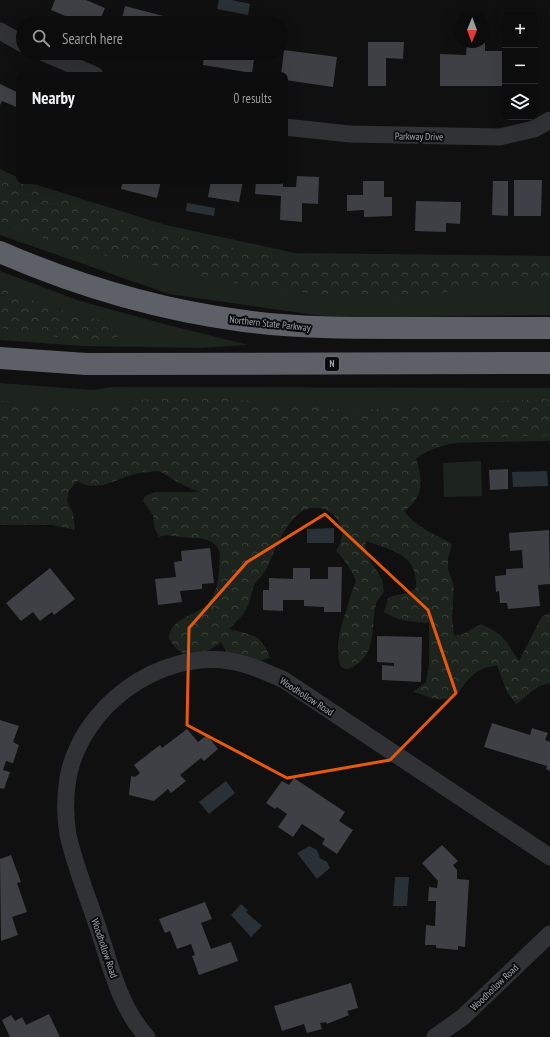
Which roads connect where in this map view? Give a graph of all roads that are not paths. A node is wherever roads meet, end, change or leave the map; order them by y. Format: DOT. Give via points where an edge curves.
graph roads {
  1 [pos="0,31"];
  2 [pos="16,40"];
  3 [pos="60,60"];
  4 [pos="88,72"];
  5 [pos="550,120"];
  6 [pos="288,127"];
  7 [pos="0,252"];
  8 [pos="550,328"];
  9 [pos="0,358"];
  10 [pos="550,364"];
  11 [pos="550,857"];
  12 [pos="550,934"];
  13 [pos="147,1037"];
  14 [pos="435,1037"];
  1 -- 2 [label="street"];
  3 -- 4 [label="street"];
  5 -- 6 [label="street, Parkway Drive" via="534,129 499,137 350,134"];
  7 -- 8 [label="highway, Northern State Parkway" via="71,280 138,300 244,321 324,328"];
  9 -- 10 [label="highway, N" via="86,364"];
  11 -- 13 [label="street, Woodhollow Road" via="272,674 229,661 202,660 149,674 127,687 106,707 79,745 68,777 66,818 68,836 80,877 124,1003"];
  12 -- 14 [label="street, Woodhollow Road" via="463,1017"];
}
